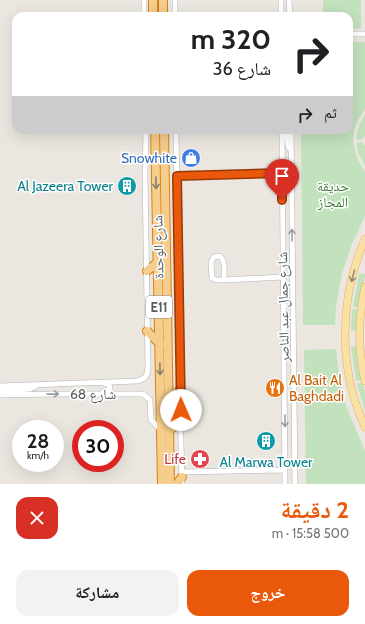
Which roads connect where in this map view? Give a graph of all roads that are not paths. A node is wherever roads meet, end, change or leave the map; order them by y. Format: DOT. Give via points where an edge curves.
graph roads {
  1 [pos="144,0"];
  2 [pos="153,0"];
  3 [pos="175,0"];
  4 [pos="281,0"];
  5 [pos="290,0"];
  6 [pos="144,12"];
  7 [pos="153,12"];
  8 [pos="175,12"];
  9 [pos="281,12"];
  10 [pos="290,12"];
  11 [pos="353,34"];
  12 [pos="365,34"];
  13 [pos="146,134"];
  14 [pos="155,134"];
  15 [pos="164,134"];
  16 [pos="176,134"];
  17 [pos="282,134"];
  18 [pos="286,134"];
  19 [pos="291,134"];
  20 [pos="291,150"];
  21 [pos="282,173"];
  22 [pos="177,176"];
  23 [pos="365,240"];
  24 [pos="158,262"];
  25 [pos="147,271"];
  26 [pos="283,277"];
  27 [pos="224,280"];
  28 [pos="365,287"];
  29 [pos="147,332"];
  30 [pos="160,344"];
  31 [pos="365,381"];
  32 [pos="100,382"];
  33 [pos="37,385"];
  34 [pos="0,386"];
  35 [pos="180,389"];
  36 [pos="0,390"];
  37 [pos="98,394"];
  38 [pos="0,395"];
  39 [pos="365,426"];
  40 [pos="161,430"];
  41 [pos="169,438"];
  42 [pos="285,470"];
  43 [pos="181,479"];
  44 [pos="162,484"];
  45 [pos="170,484"];
  46 [pos="285,484"];
  47 [pos="295,484"];
  1 -- 6 [label="street"];
  2 -- 7 [label="highway"];
  3 -- 8 [label="street"];
  4 -- 9 [label="street"];
  5 -- 10 [label="street"];
  11 -- 12 [label="street"];
  13 -- 25 [label="street"];
  14 -- 24 [label="highway, شارع الوحدة / E11, one-way"];
  15 -- 41 [label="highway, شارع الوحدة / E11"];
  16 -- 22 [label="street"];
  17 -- 21 [label="street, شارع جمال عبد الناصر"];
  18 -- 20 [label="street"];
  19 -- 20 [label="street, شارع جمال عبد الناصر"];
  47 -- 20 [label="street, شارع جمال عبد الناصر, one-way"];
  21 -- 22 [label="street"];
  21 -- 26 [label="street, شارع جمال عبد الناصر"];
  22 -- 35 [label="street"];
  23 -- 39 [label="main road, one-way" via="355,267 346,310 347,359 351,386"];
  24 -- 25 [label="highway"];
  24 -- 30 [label="highway, شارع الوحدة / E11"];
  25 -- 29 [label="street"];
  26 -- 27 [label="street"];
  26 -- 42 [label="street, شارع جمال عبد الناصر, one-way"];
  27 -- 27 [label="street" via="223,258 214,257 211,262 212,278"];
  28 -- 31 [label="main road" via="360,346"];
  29 -- 30 [label="highway"];
  29 -- 32 [label="street, شارع 68" via="146,376 137,381"];
  30 -- 40 [label="highway, شارع الوحدة / E11, one-way"];
  32 -- 33 [label="street, شارع 68"];
  32 -- 37 [label="street" via="110,388"];
  33 -- 34 [label="street, شارع 68"];
  33 -- 36 [label="street" via="30,389"];
  35 -- 41 [label="highway"];
  35 -- 43 [label="street"];
  38 -- 37 [label="street, شارع 68, one-way"];
  37 -- 40 [label="street, شارع 68" via="146,395 150,403 152,421"];
  40 -- 44 [label="highway, شارع الوحدة / E11"];
  41 -- 45 [label="highway, شارع الوحدة / E11"];
  42 -- 43 [label="street"];
  42 -- 46 [label="street, شارع جمال عبد الناصر"];
}
